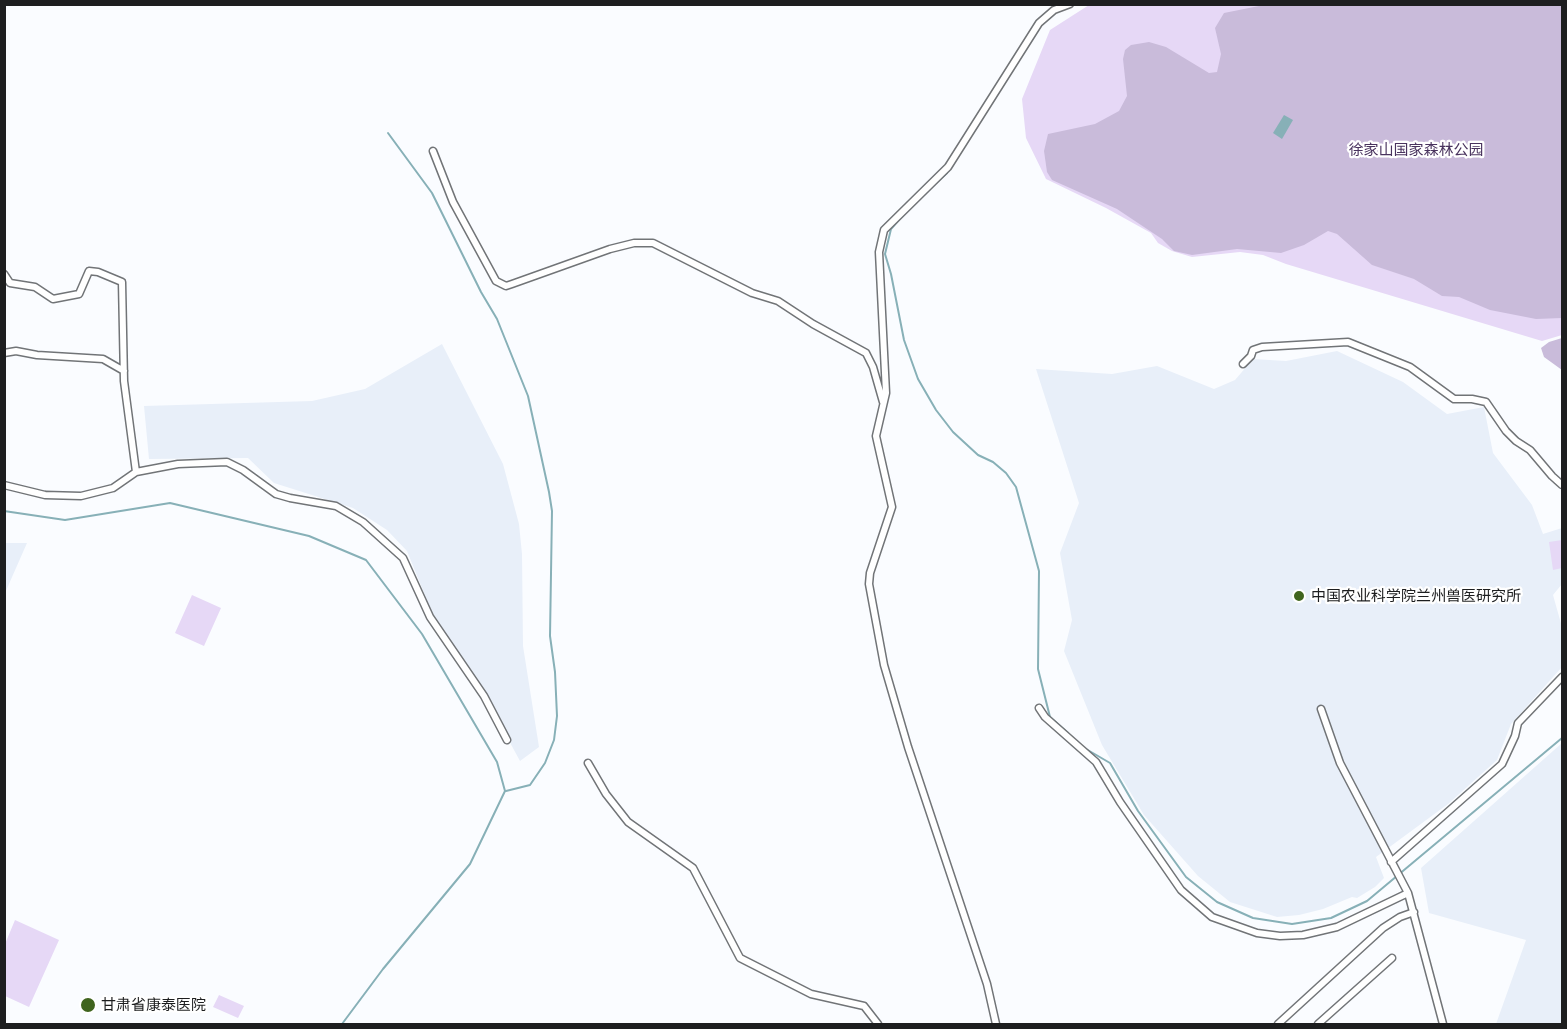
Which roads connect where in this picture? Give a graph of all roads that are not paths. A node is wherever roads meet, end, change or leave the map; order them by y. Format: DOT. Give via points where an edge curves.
graph roads {
  1 [pos="1070,4"];
  2 [pos="433,151"];
  3 [pos="4,274"];
  4 [pos="4,353"];
  5 [pos="1243,364"];
  6 [pos="124,371"];
  7 [pos="884,403"];
  8 [pos="136,472"];
  9 [pos="4,485"];
  10 [pos="1563,485"];
  11 [pos="1563,677"];
  12 [pos="1039,708"];
  13 [pos="1321,709"];
  14 [pos="507,740"];
  15 [pos="588,763"];
  16 [pos="1393,865"];
  17 [pos="1408,893"];
  18 [pos="1414,912"];
  19 [pos="1392,958"];
  20 [pos="878,1024"];
  21 [pos="996,1024"];
  22 [pos="1279,1024"];
  23 [pos="1318,1024"];
  24 [pos="1443,1024"];
  1 -- 7 [label="street" via="1054,10 1039,23 948,167 884,230 879,252"];
  2 -- 7 [label="street" via="453,202 496,281 506,286 610,249 653,243 752,293 778,301 866,353"];
  3 -- 6 [label="street" via="10,283 35,287 53,299 79,294 89,271 122,282"];
  4 -- 6 [label="street" via="103,359"];
  5 -- 10 [label="street" via="1253,350 1262,347 1348,342 1410,367 1454,399 1486,402 1506,431"];
  6 -- 8 [label="street"];
  7 -- 21 [label="street" via="876,435 892,507 869,585 884,665 987,984"];
  8 -- 9 [label="street" via="113,488 81,496 45,495"];
  8 -- 14 [label="street" via="178,464 227,462 276,494 336,506 363,522 403,558 430,617 484,696"];
  11 -- 16 [label="street" via="1518,723 1502,764"];
  12 -- 17 [label="street" via="1044,717 1095,762 1181,890 1212,917 1257,933 1303,936 1337,927"];
  13 -- 16 [label="street" via="1340,763"];
  15 -- 20 [label="street" via="628,822 693,868 740,958 811,994 864,1006"];
  16 -- 17 [label="street"];
  17 -- 18 [label="street"];
  18 -- 22 [label="street" via="1383,928"];
  18 -- 24 [label="street"];
  19 -- 23 [label="street"];
}
